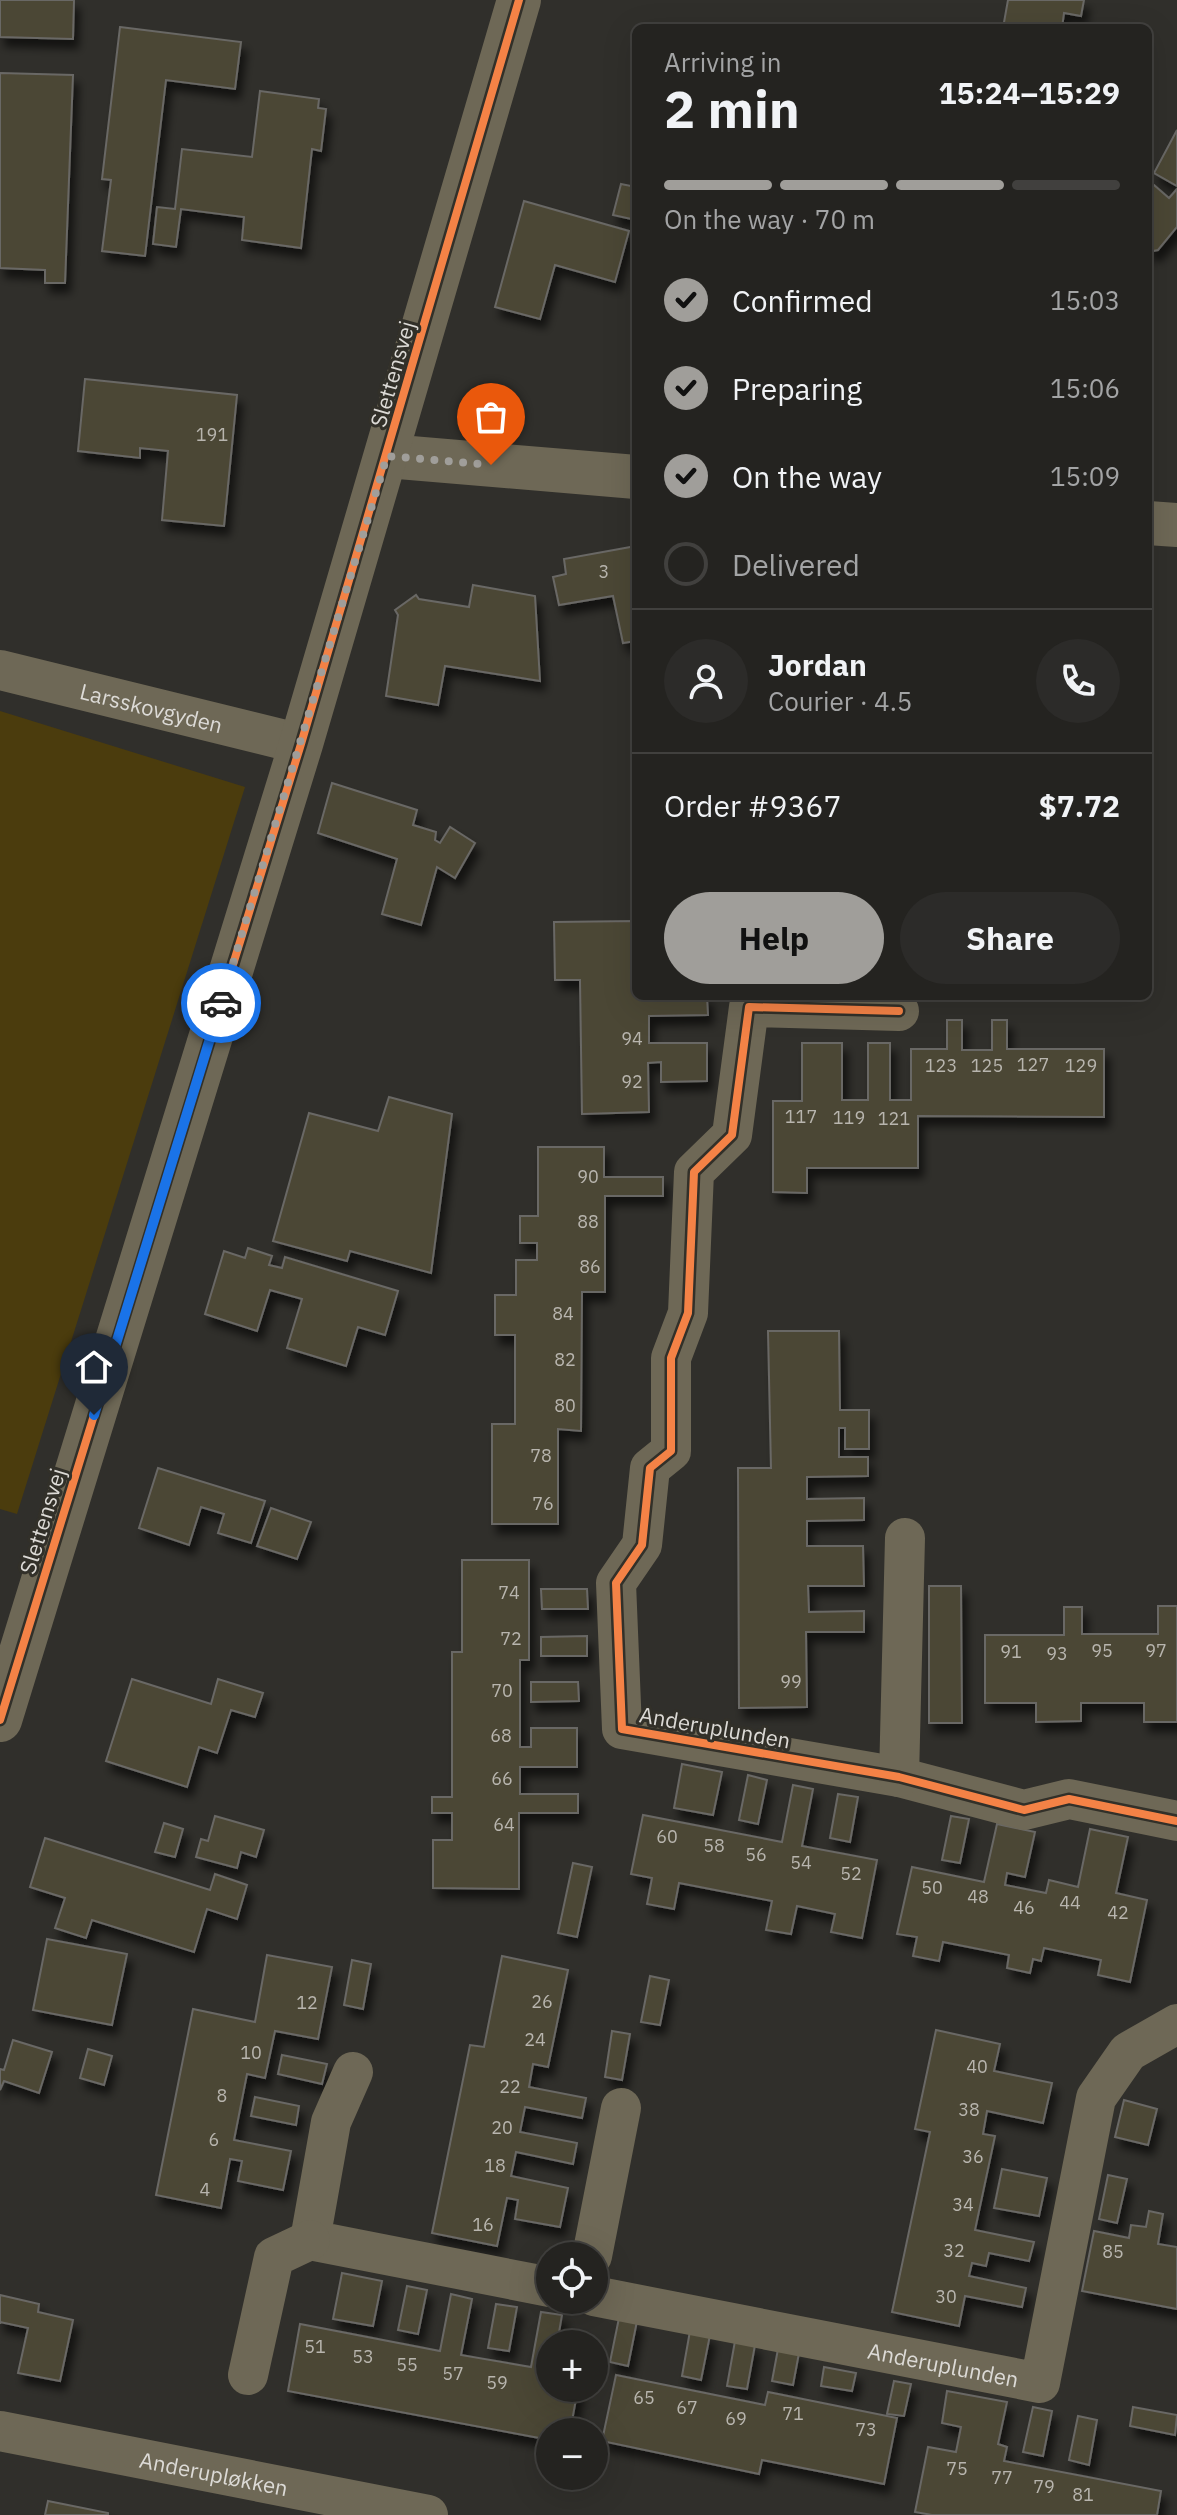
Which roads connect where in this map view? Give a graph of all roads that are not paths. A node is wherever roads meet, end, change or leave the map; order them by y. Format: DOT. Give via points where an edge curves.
graph roads {
  1 [pos="519,0"];
  2 [pos="387,456"];
  3 [pos="632,477"];
  4 [pos="1152,523"];
  5 [pos="1177,525"];
  6 [pos="0,670"];
  7 [pos="301,744"];
  8 [pos="899,1011"];
  9 [pos="905,1538"];
  10 [pos="0,1720"];
  11 [pos="899,1777"];
  12 [pos="1177,1821"];
  13 [pos="1177,2024"];
  14 [pos="353,2072"];
  15 [pos="621,2108"];
  16 [pos="310,2240"];
  17 [pos="595,2242"];
  18 [pos="536,2284"];
  19 [pos="608,2299"];
  20 [pos="248,2375"];
  21 [pos="0,2431"];
  22 [pos="428,2515"];
  1 -- 2 [label="street, Slettensvej"];
  2 -- 3 [label="street"];
  2 -- 7 [label="street, Slettensvej"];
  4 -- 5 [label="street"];
  6 -- 7 [label="street, Larsskovgyden"];
  7 -- 10 [label="street, Slettensvej"];
  8 -- 11 [label="street, Anderuplunden" via="749,1007 732,1135 694,1172 688,1313 671,1358 671,1451 650,1468 642,1545 616,1583 622,1729"];
  9 -- 11 [label="street"];
  11 -- 12 [label="street, Anderuplunden" via="1024,1810 1069,1799"];
  13 -- 19 [label="street, Anderuplunden" via="1128,2052 1096,2098 1040,2383"];
  14 -- 16 [label="street" via="331,2122"];
  15 -- 17 [label="street"];
  16 -- 18 [label="street"];
  16 -- 20 [label="street" via="274,2257"];
  21 -- 22 [label="street, Anderupløkken"];
}
